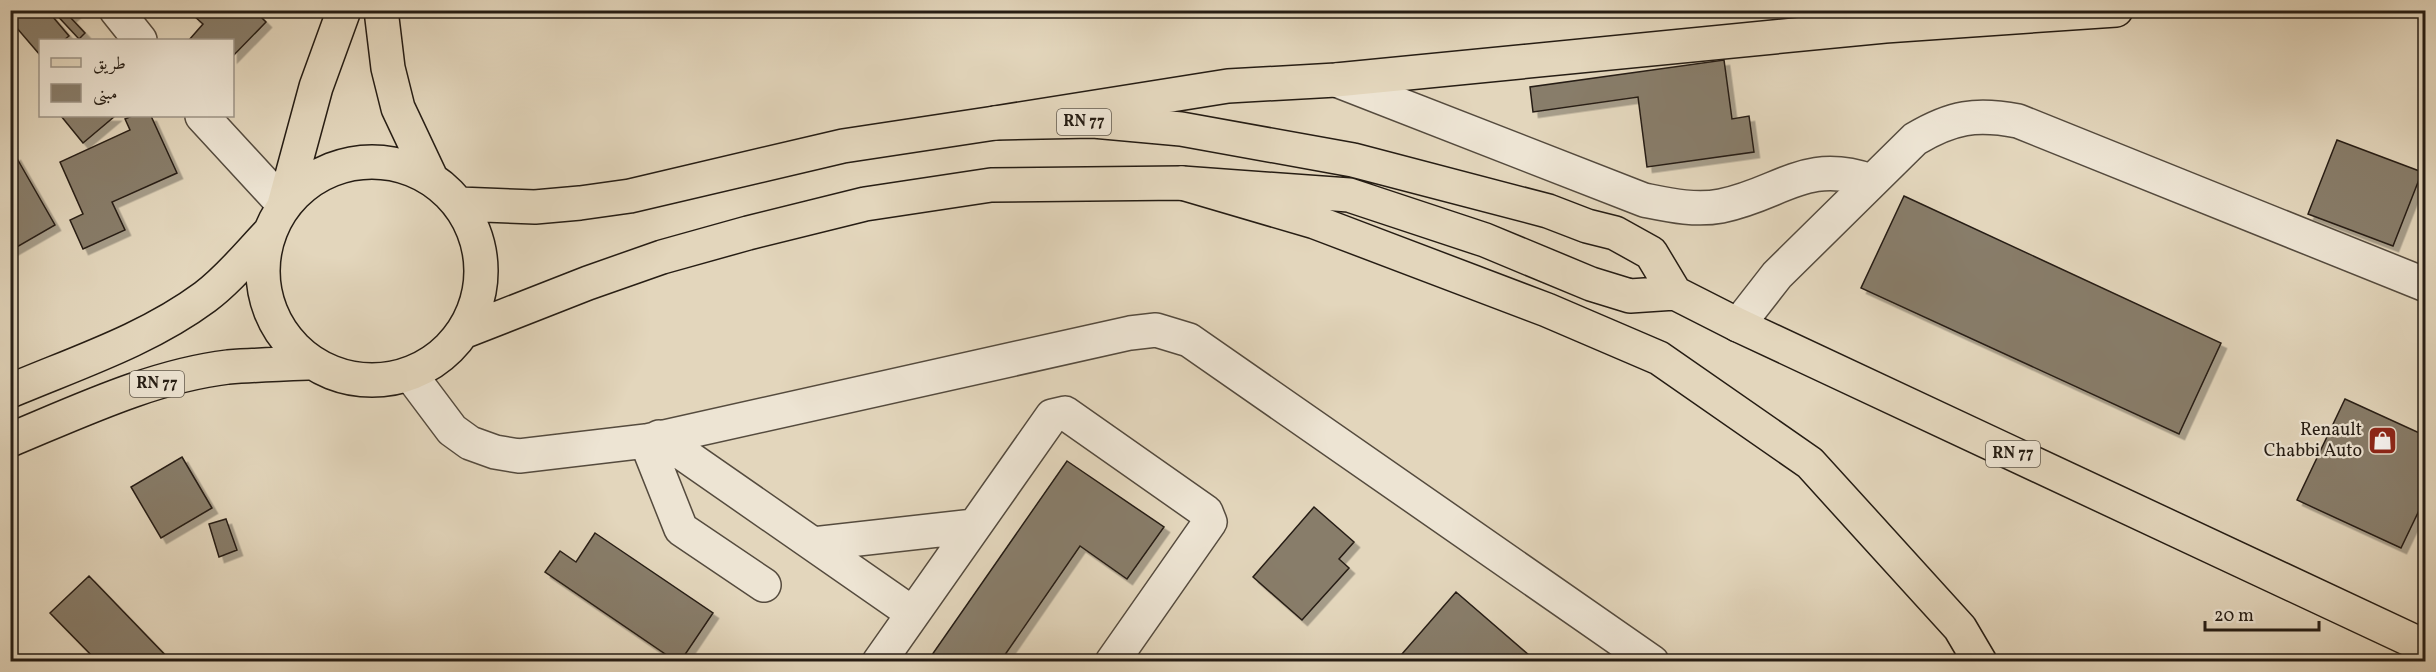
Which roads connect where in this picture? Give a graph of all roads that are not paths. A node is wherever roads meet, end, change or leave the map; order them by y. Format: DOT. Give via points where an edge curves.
graph roads {
  1 [pos="116,10"];
  2 [pos="344,10"];
  3 [pos="381,10"];
  4 [pos="2116,10"];
  5 [pos="139,39"];
  6 [pos="1336,80"];
  7 [pos="203,117"];
  8 [pos="995,123"];
  9 [pos="431,178"];
  10 [pos="1871,181"];
  11 [pos="1182,183"];
  12 [pos="459,204"];
  13 [pos="277,218"];
  14 [pos="2426,285"];
  15 [pos="1675,293"];
  16 [pos="1738,325"];
  17 [pos="463,332"];
  18 [pos="311,363"];
  19 [pos="410,374"];
  20 [pos="10,391"];
  21 [pos="653,439"];
  22 [pos="10,440"];
  23 [pos="974,526"];
  24 [pos="813,544"];
  25 [pos="764,585"];
  26 [pos="912,613"];
  27 [pos="2426,647"];
  28 [pos="879,662"];
  29 [pos="1112,662"];
  30 [pos="1652,662"];
  31 [pos="1980,662"];
  1 -- 5 [label="street"];
  2 -- 13 [label="main road" via="316,87"];
  3 -- 9 [label="main road" via="388,68 398,108"];
  4 -- 6 [label="main road" via="1885,26"];
  6 -- 8 [label="main road" via="1228,86"];
  6 -- 10 [label="street" via="1644,200 1674,206 1722,206 1804,175 1828,172"];
  7 -- 13 [label="street"];
  8 -- 12 [label="main road, RN 77" via="843,146 630,196 535,207"];
  8 -- 15 [label="main road, RN 77" via="1093,121 1181,129 1353,160 1548,211 1615,233 1651,253"];
  9 -- 12 [label="main road"];
  9 -- 13 [label="main road" via="395,164 356,163 319,175"];
  10 -- 14 [label="street" via="1915,139 1939,125 1974,117 2019,120"];
  10 -- 16 [label="street" via="1777,275"];
  11 -- 15 [label="main road" via="1349,195 1485,240 1630,296"];
  11 -- 17 [label="main road" via="991,185 865,204 662,257"];
  11 -- 31 [label="main road" via="1315,222 1547,310 1659,358 1810,463 1960,628"];
  12 -- 17 [label="main road" via="476,234 482,268 477,301"];
  13 -- 18 [label="main road" via="262,269 267,305 284,338"];
  13 -- 20 [label="main road" via="224,281 179,315 139,337"];
  15 -- 16 [label="main road, RN 77"];
  16 -- 27 [label="main road, RN 77"];
  17 -- 19 [label="main road" via="440,357"];
  18 -- 19 [label="main road" via="342,377 376,381"];
  18 -- 22 [label="main road, RN 77" via="227,368 171,379"];
  19 -- 21 [label="street" via="452,430 470,443 495,452 519,456"];
  21 -- 24 [label="street"];
  21 -- 25 [label="street" via="681,529"];
  21 -- 30 [label="street" via="1156,330 1189,340"];
  23 -- 24 [label="street"];
  23 -- 26 [label="street"];
  23 -- 29 [label="street" via="1052,416 1065,413 1206,512 1210,522"];
  24 -- 26 [label="street"];
  26 -- 28 [label="street"];
}
